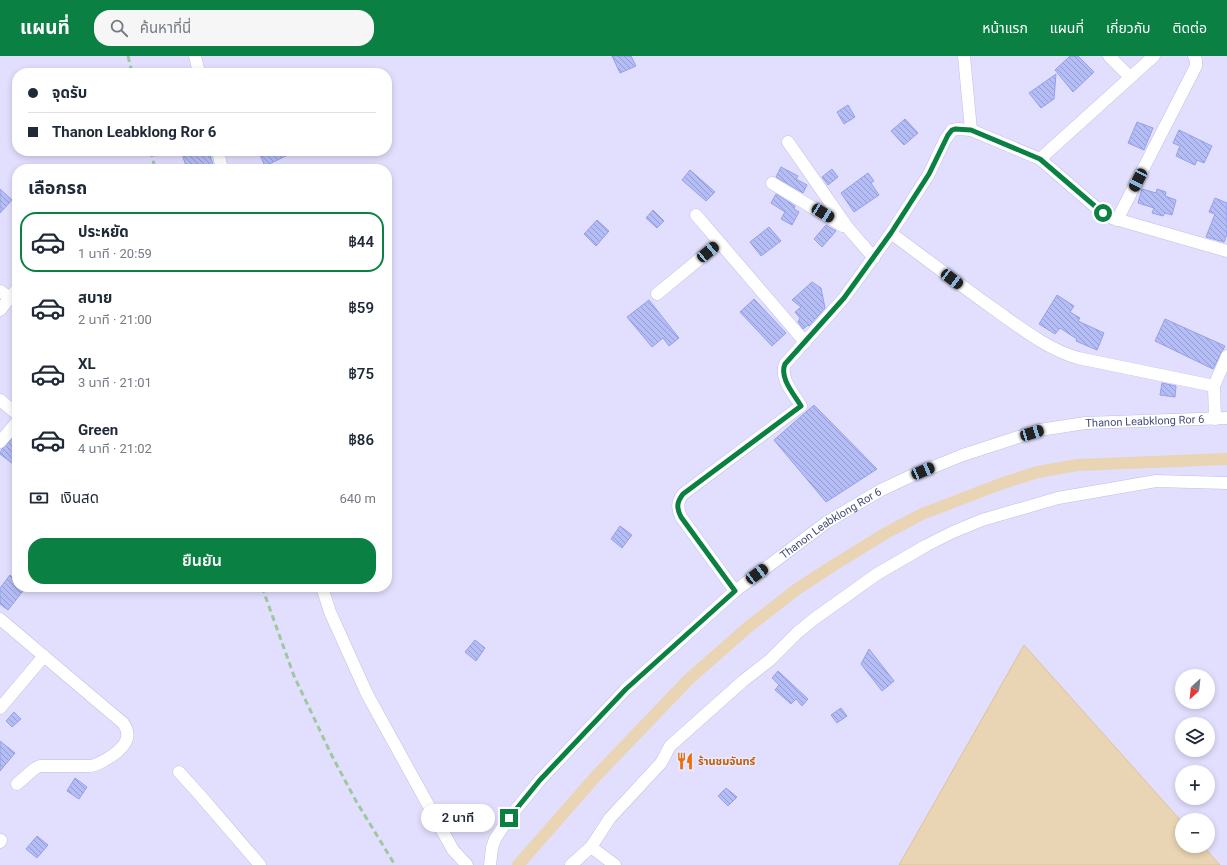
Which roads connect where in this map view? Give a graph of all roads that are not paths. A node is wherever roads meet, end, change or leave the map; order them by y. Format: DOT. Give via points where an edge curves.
graph roads {
  1 [pos="195,56"];
  2 [pos="964,56"];
  3 [pos="1109,56"];
  4 [pos="1154,56"];
  5 [pos="1194,56"];
  6 [pos="198,68"];
  7 [pos="1130,77"];
  8 [pos="971,130"];
  9 [pos="788,142"];
  10 [pos="1040,159"];
  11 [pos="772,183"];
  12 [pos="696,215"];
  13 [pos="1117,220"];
  14 [pos="848,228"];
  15 [pos="891,233"];
  16 [pos="719,243"];
  17 [pos="1227,251"];
  18 [pos="874,258"];
  19 [pos="0,291"];
  20 [pos="12,294"];
  21 [pos="657,294"];
  22 [pos="12,295"];
  23 [pos="0,310"];
  24 [pos="805,342"];
  25 [pos="1227,356"];
  26 [pos="1214,386"];
  27 [pos="0,400"];
  28 [pos="12,410"];
  29 [pos="1221,418"];
  30 [pos="12,428"];
  31 [pos="0,442"];
  32 [pos="1227,483"];
  33 [pos="735,591"];
  34 [pos="324,592"];
  35 [pos="0,619"];
  36 [pos="44,656"];
  37 [pos="0,708"];
  38 [pos="178,772"];
  39 [pos="17,784"];
  40 [pos="591,847"];
  41 [pos="260,865"];
  42 [pos="467,865"];
  43 [pos="490,865"];
  44 [pos="572,865"];
  45 [pos="615,865"];
  1 -- 6 [label="street"];
  2 -- 8 [label="street"];
  3 -- 7 [label="street"];
  4 -- 7 [label="street"];
  5 -- 13 [label="street" via="1196,66"];
  7 -- 10 [label="street"];
  8 -- 10 [label="street"];
  8 -- 15 [label="street" via="955,129 948,135 929,174"];
  9 -- 14 [label="street"];
  10 -- 13 [label="street" via="1099,210"];
  11 -- 14 [label="street"];
  12 -- 16 [label="street"];
  13 -- 17 [label="street"];
  14 -- 18 [label="street"];
  15 -- 18 [label="street"];
  15 -- 26 [label="street" via="1057,351 1078,358"];
  16 -- 21 [label="street"];
  16 -- 24 [label="street"];
  18 -- 24 [label="street" via="844,298"];
  19 -- 20 [label="street"];
  22 -- 23 [label="street"];
  24 -- 33 [label="street" via="787,361 783,372 801,406 683,494 677,505 681,517"];
  25 -- 26 [label="street"];
  26 -- 29 [label="street"];
  27 -- 28 [label="street"];
  29 -- 33 [label="street, Thanon Leabklong Ror 6" via="1060,426 1040,430 963,456 911,476 853,506 821,526"];
  30 -- 31 [label="street"];
  32 -- 40 [label="street" via="1156,481 1058,498 982,520 927,545 878,574 814,619 670,746 661,763 610,818"];
  33 -- 43 [label="street, Thanon Leabklong Ror 6" via="626,689 540,780 497,834"];
  34 -- 42 [label="street" via="367,694 453,850"];
  35 -- 36 [label="street"];
  36 -- 37 [label="street"];
  36 -- 39 [label="street" via="123,723 126,738 121,749 96,765 40,766"];
  38 -- 41 [label="street"];
  40 -- 44 [label="street"];
  40 -- 45 [label="street"];
}
